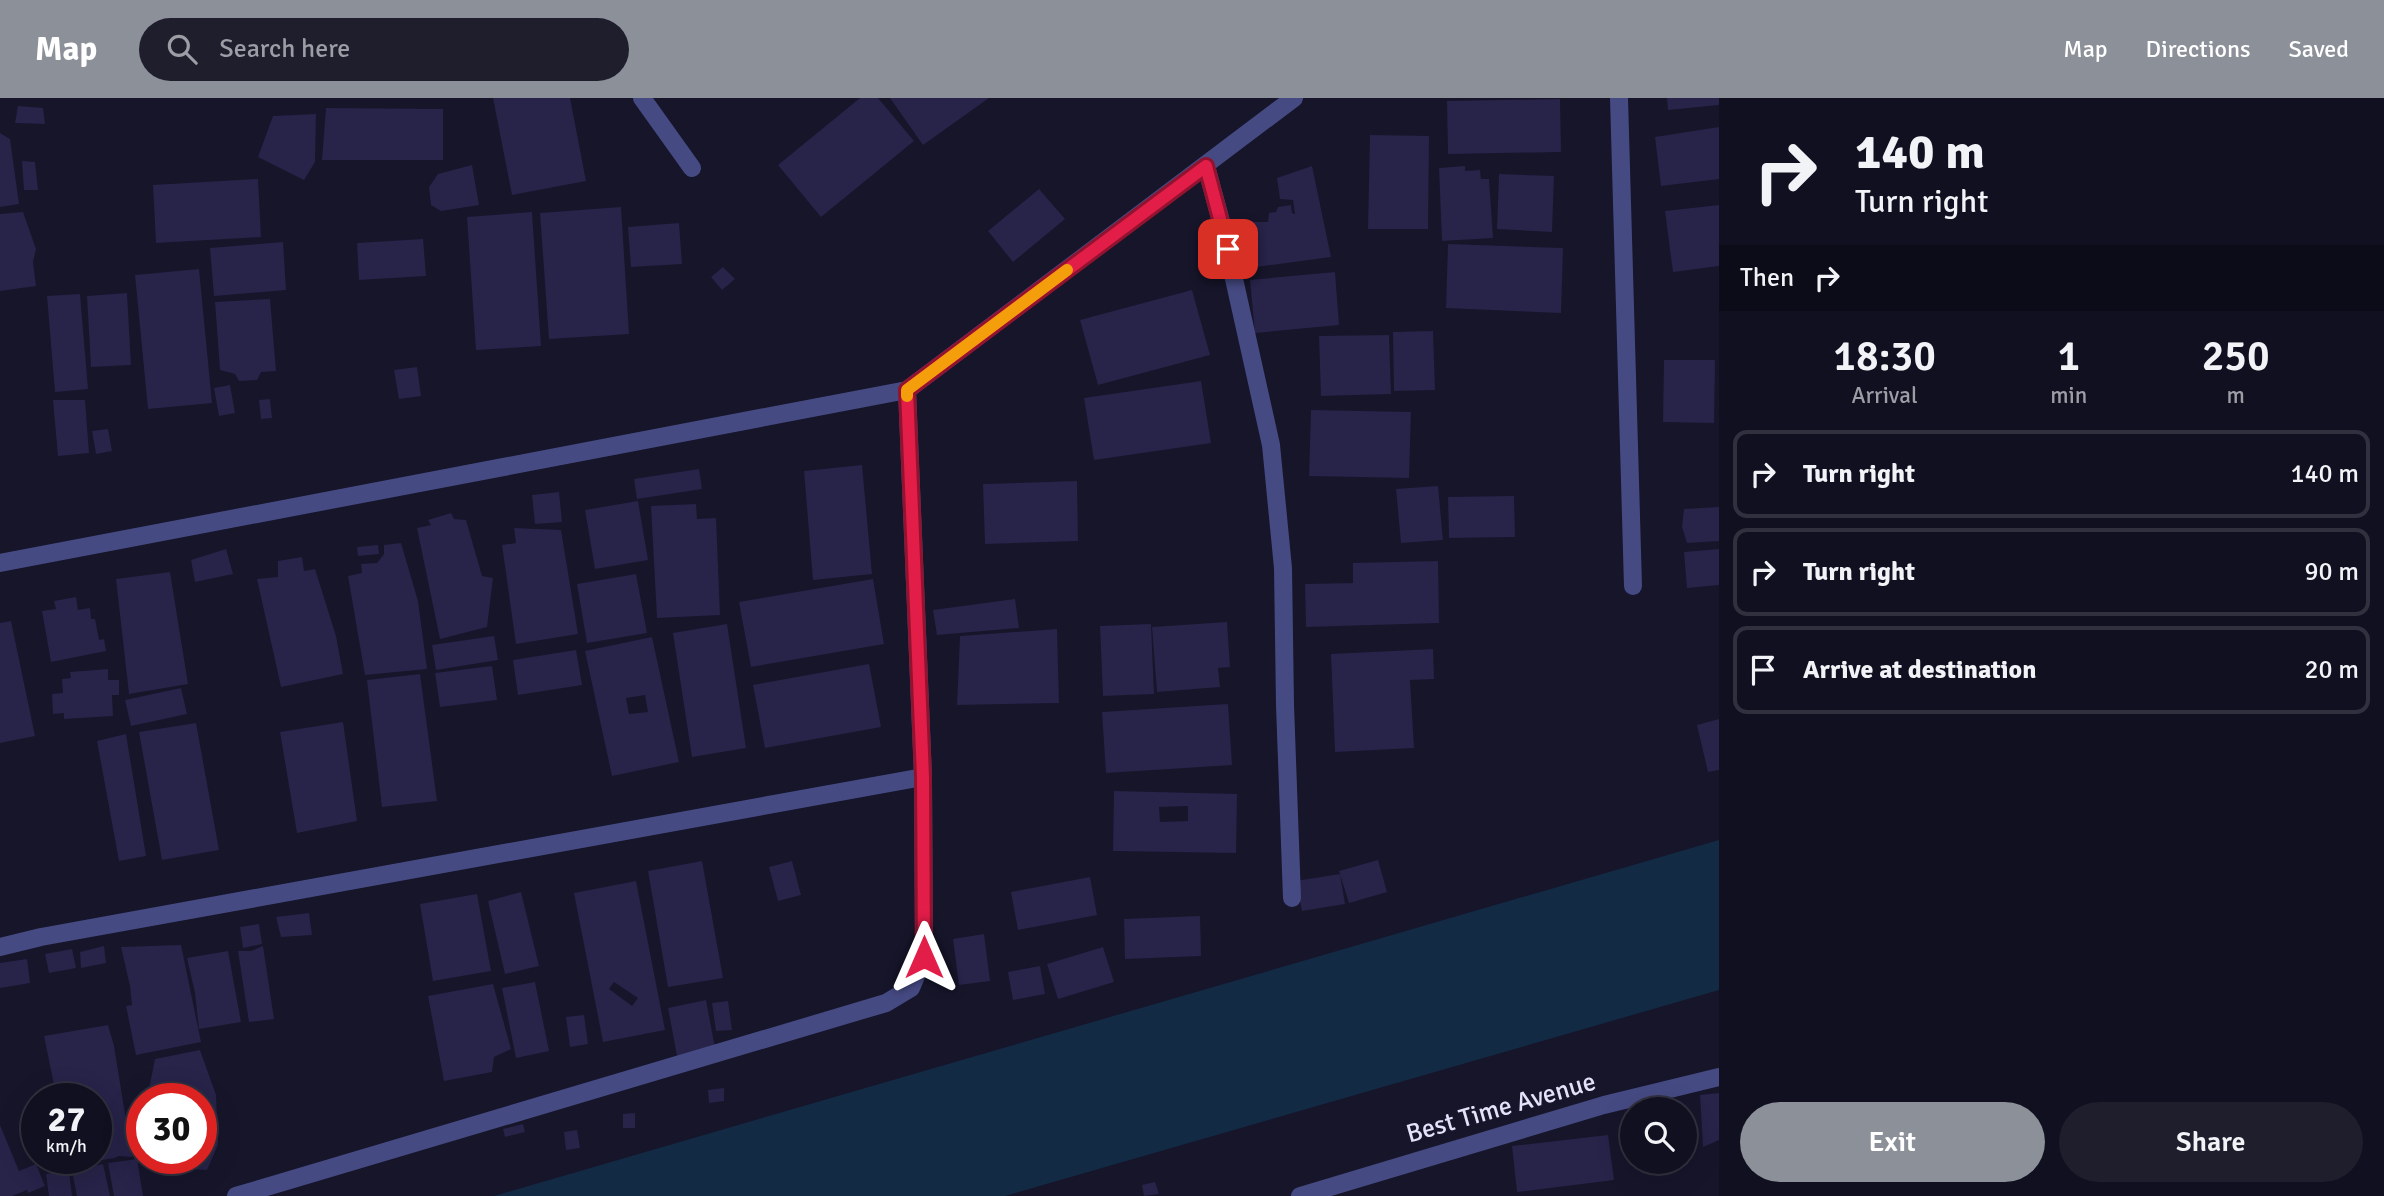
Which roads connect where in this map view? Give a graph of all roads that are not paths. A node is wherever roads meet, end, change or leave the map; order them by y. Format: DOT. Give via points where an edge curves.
graph roads {
  1 [pos="642,98"];
  2 [pos="1294,98"];
  3 [pos="1619,98"];
  4 [pos="1206,166"];
  5 [pos="692,168"];
  6 [pos="907,390"];
  7 [pos="0,563"];
  8 [pos="1633,586"];
  9 [pos="923,777"];
  10 [pos="1292,898"];
  11 [pos="0,947"];
  12 [pos="1719,1077"];
  13 [pos="236,1196"];
  14 [pos="1300,1196"];
  1 -- 5 [label="street"];
  2 -- 4 [label="street"];
  3 -- 8 [label="street"];
  4 -- 6 [label="street"];
  4 -- 10 [label="street" via="1271,445 1283,568"];
  6 -- 7 [label="street"];
  6 -- 9 [label="street"];
  9 -- 11 [label="street"];
  9 -- 13 [label="street" via="924,957 911,988 886,1003"];
  12 -- 14 [label="street, Best Time Avenue" via="1604,1105"];
}
